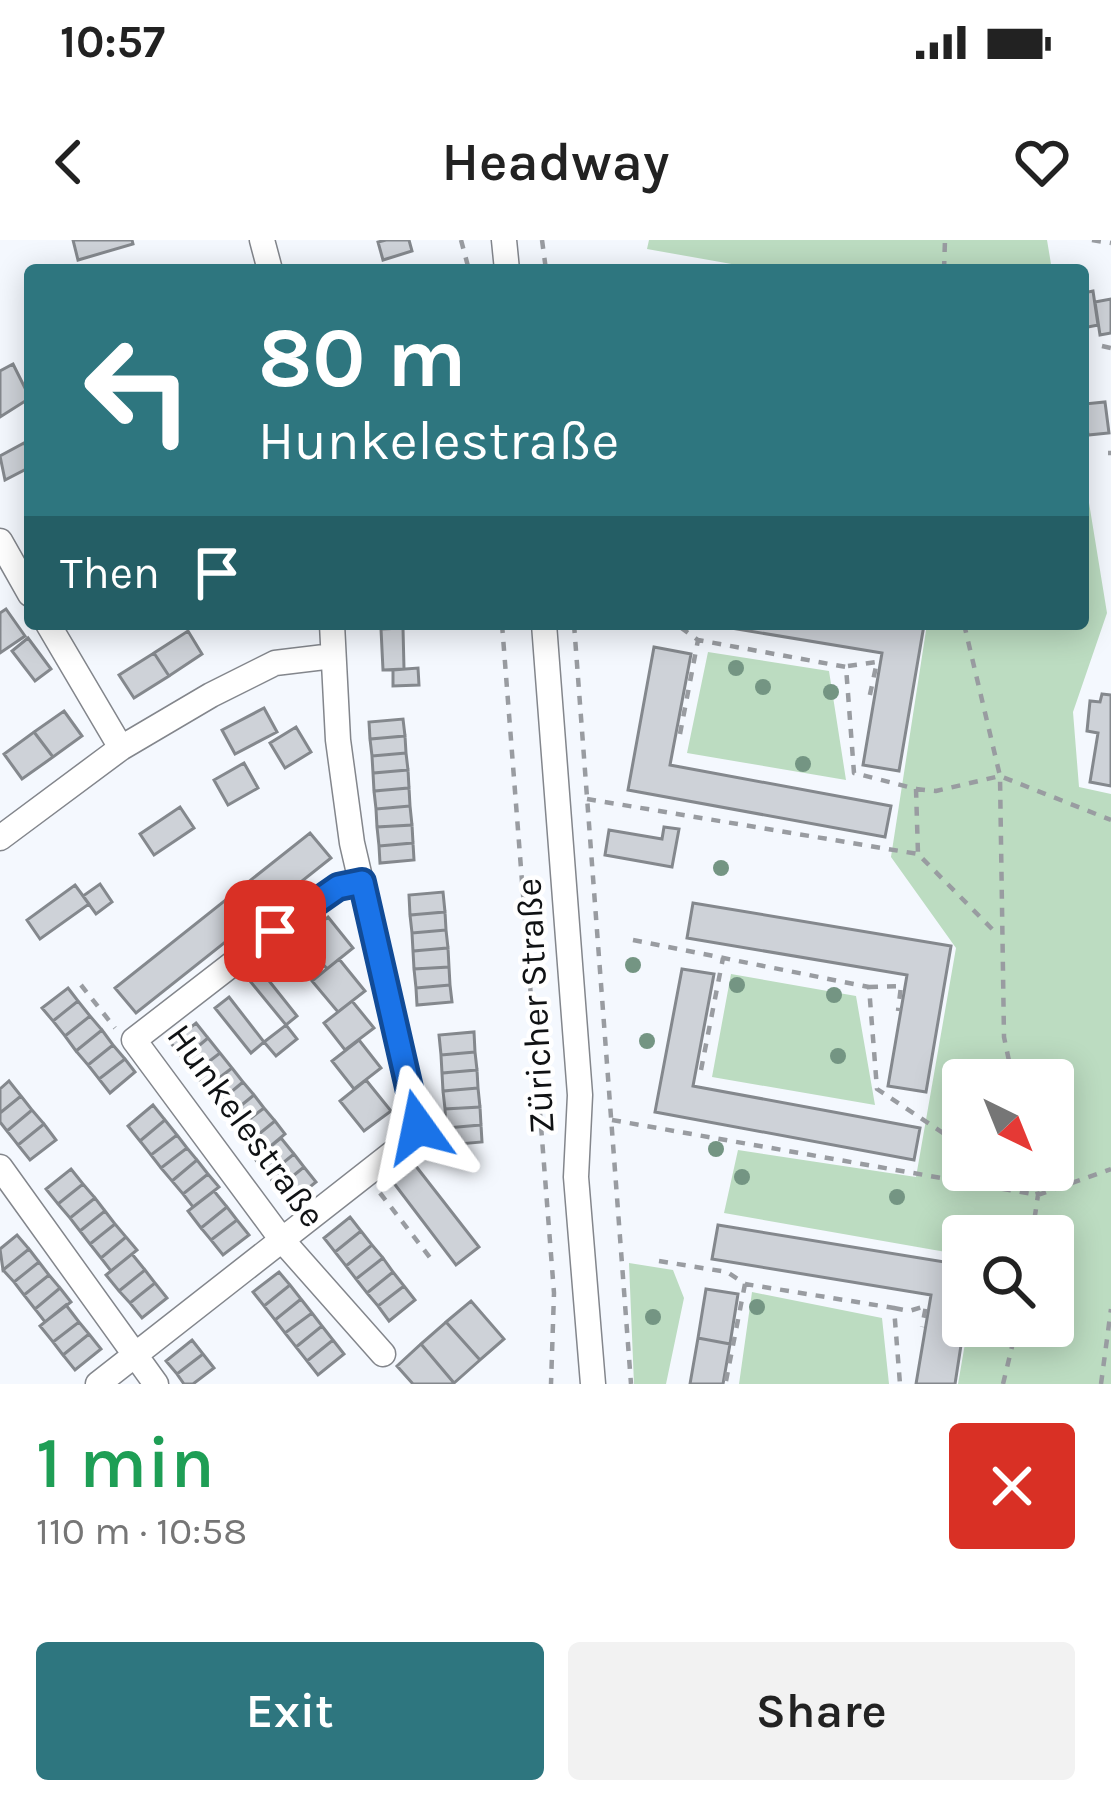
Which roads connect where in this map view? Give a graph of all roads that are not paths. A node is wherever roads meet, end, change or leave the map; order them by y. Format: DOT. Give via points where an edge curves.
graph roads {
  1 [pos="0,542"];
  2 [pos="24,584"];
  3 [pos="52,630"];
  4 [pos="332,630"];
  5 [pos="544,630"];
  6 [pos="333,656"];
  7 [pos="122,748"];
  8 [pos="0,838"];
  9 [pos="362,882"];
  10 [pos="0,1167"];
  11 [pos="283,1240"];
  12 [pos="382,1354"];
  13 [pos="135,1356"];
  14 [pos="98,1384"];
  15 [pos="156,1384"];
  16 [pos="593,1384"];
  1 -- 2 [label="street"];
  3 -- 7 [label="street"];
  4 -- 6 [label="street"];
  5 -- 16 [label="street, Züricher Straße"];
  6 -- 7 [label="street" via="275,663"];
  6 -- 9 [label="street"];
  7 -- 8 [label="street"];
  9 -- 11 [label="street" via="418,1127"];
  9 -- 11 [label="street, Hunkelestraße" via="311,903 134,1040"];
  10 -- 13 [label="street"];
  11 -- 12 [label="street, Hunkelestraße"];
  11 -- 13 [label="street"];
  13 -- 14 [label="street"];
  13 -- 15 [label="street"];
}
